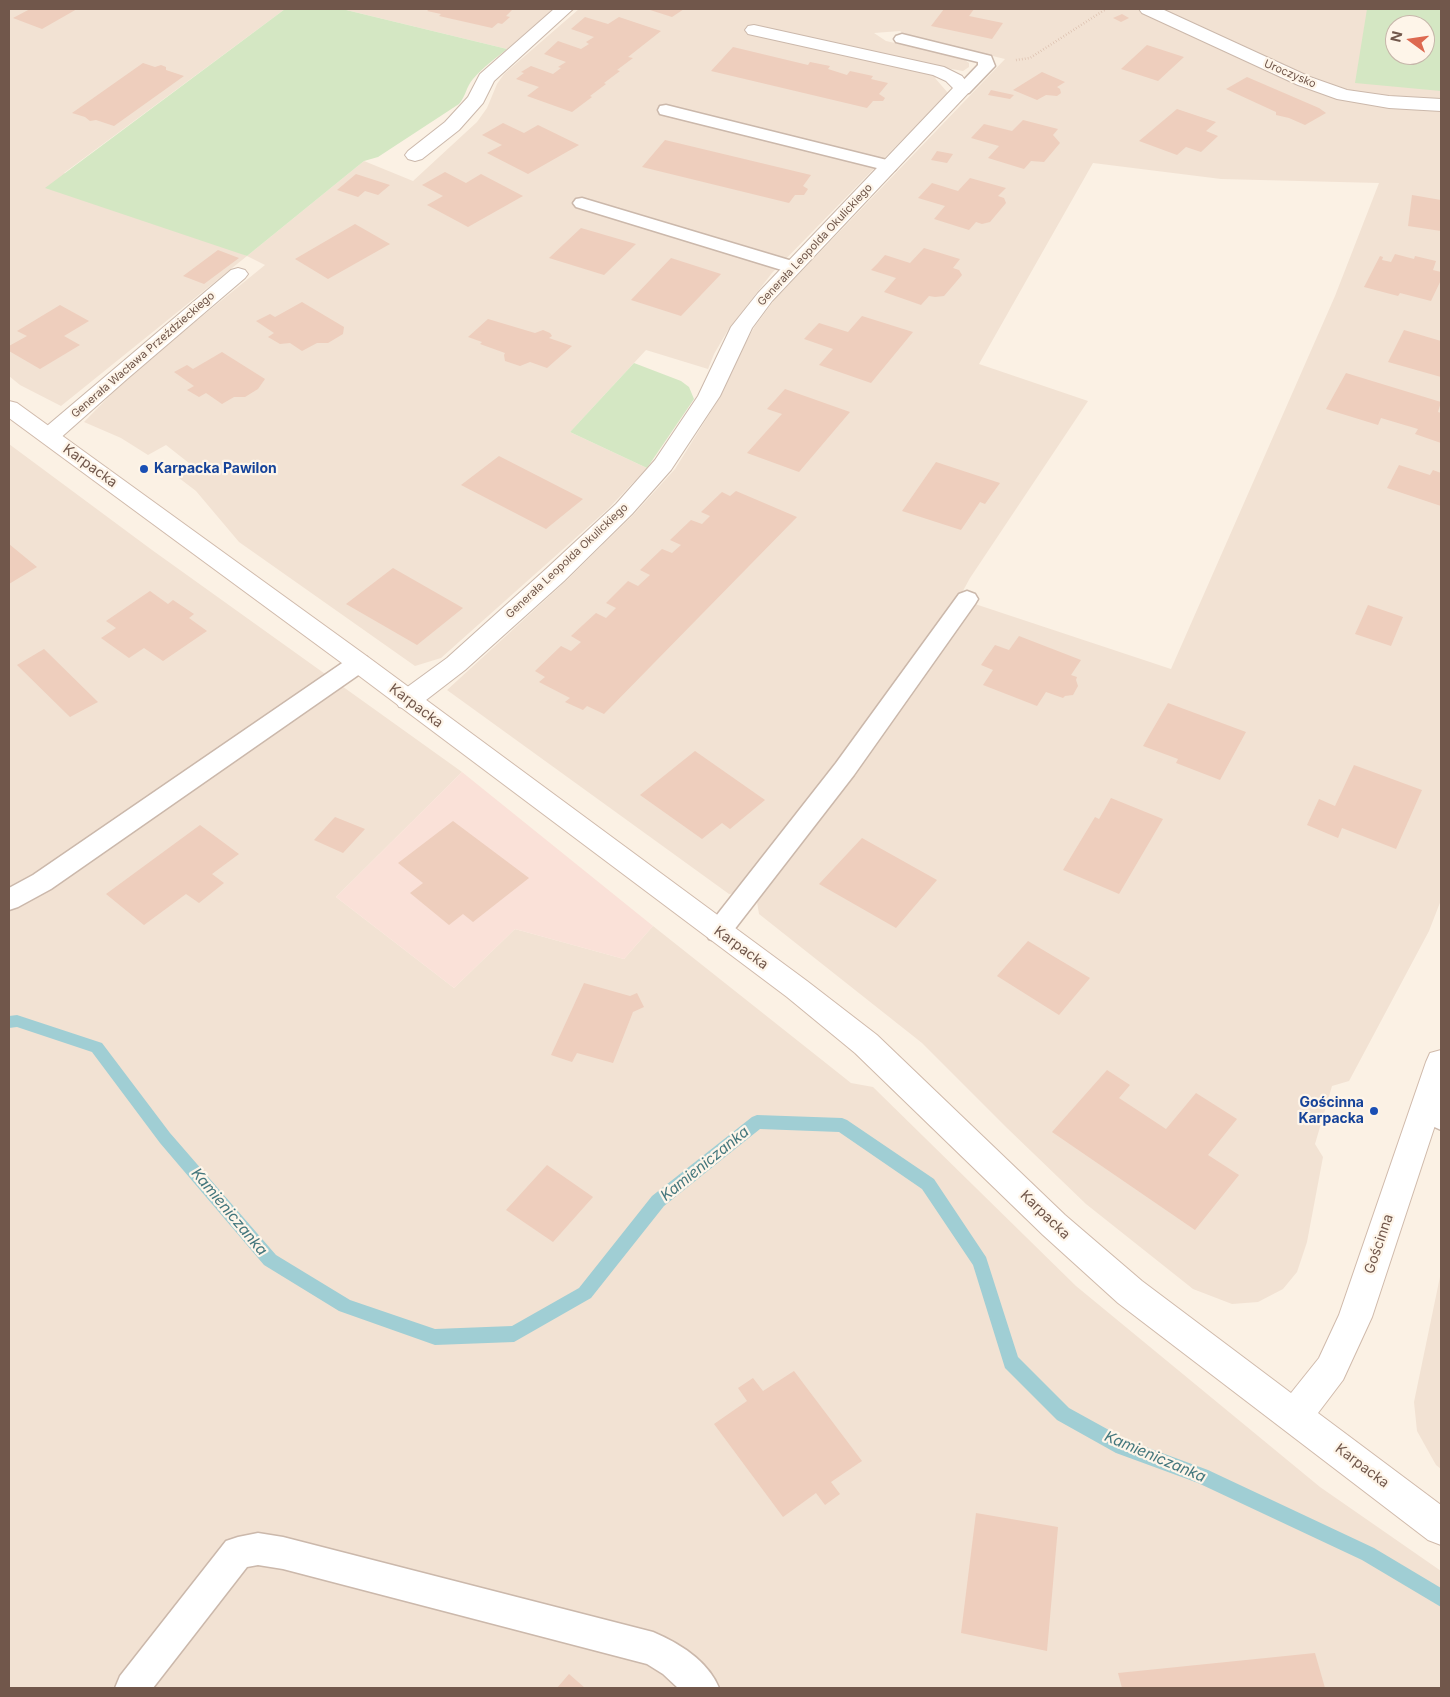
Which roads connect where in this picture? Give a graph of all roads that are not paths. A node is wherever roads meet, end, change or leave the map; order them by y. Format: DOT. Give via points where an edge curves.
graph roads {
  1 [pos="564,9"];
  2 [pos="1148,9"];
  3 [pos="754,30"];
  4 [pos="902,39"];
  5 [pos="963,89"];
  6 [pos="1441,105"];
  7 [pos="666,110"];
  8 [pos="415,155"];
  9 [pos="889,166"];
  10 [pos="582,203"];
  11 [pos="792,267"];
  12 [pos="238,274"];
  13 [pos="9,408"];
  14 [pos="49,436"];
  15 [pos="967,599"];
  16 [pos="359,663"];
  17 [pos="408,700"];
  18 [pos="9,900"];
  19 [pos="718,932"];
  20 [pos="1441,1062"];
  21 [pos="1433,1114"];
  22 [pos="1295,1415"];
  23 [pos="1441,1526"];
  24 [pos="132,1688"];
  25 [pos="702,1688"];
  1 -- 8 [label="street" via="486,78 476,99 452,126"];
  2 -- 6 [label="street, Uroczysko" via="1304,81 1344,95"];
  3 -- 5 [label="street" via="950,74"];
  4 -- 5 [label="lane" via="985,60 988,66"];
  5 -- 9 [label="street, Generała Leopolda Okulickiego"];
  7 -- 9 [label="lane"];
  9 -- 11 [label="street, Generała Leopolda Okulickiego"];
  10 -- 11 [label="lane"];
  11 -- 17 [label="street, Generała Leopolda Okulickiego" via="742,327 709,396 682,439 630,502 556,575 456,664"];
  12 -- 14 [label="street, Generała Wacława Przeździeckiego"];
  13 -- 14 [label="street, Karpacka"];
  14 -- 16 [label="street, Karpacka"];
  15 -- 19 [label="lane" via="845,769"];
  16 -- 17 [label="street, Karpacka"];
  16 -- 18 [label="lane" via="42,882"];
  17 -- 19 [label="street, Karpacka"];
  19 -- 22 [label="street, Karpacka" via="797,988 866,1044 1054,1225 1130,1292"];
  20 -- 21 [label="street, Gościnna"];
  21 -- 22 [label="street, Gościnna" via="1355,1316 1331,1369"];
  22 -- 23 [label="street, Karpacka"];
  24 -- 25 [label="lane" via="238,1553 258,1548 653,1649 674,1662"];
}
